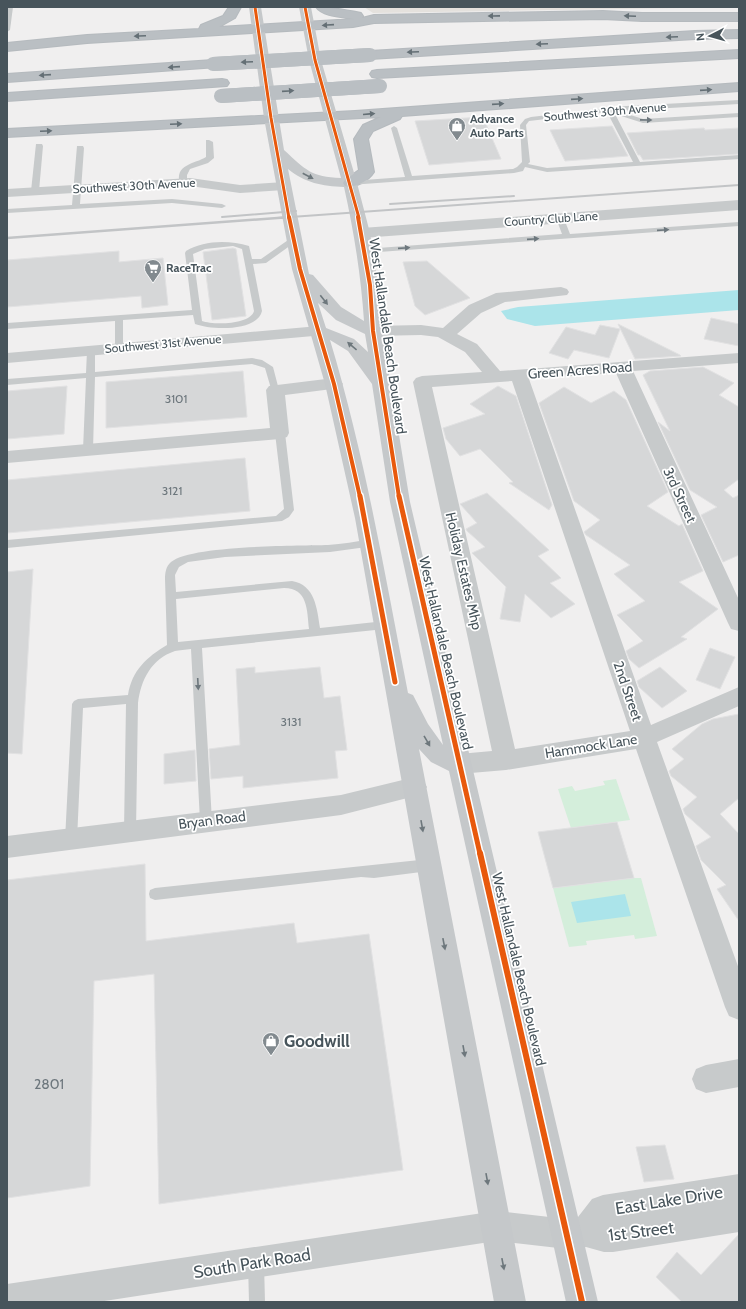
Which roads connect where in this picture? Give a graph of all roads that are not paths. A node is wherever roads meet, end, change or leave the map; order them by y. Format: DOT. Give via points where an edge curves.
graph roads {
  1 [pos="10,7"];
  2 [pos="235,7"];
  3 [pos="255,7"];
  4 [pos="305,7"];
  5 [pos="322,7"];
  6 [pos="739,17"];
  7 [pos="374,19"];
  8 [pos="309,26"];
  9 [pos="257,29"];
  10 [pos="7,30"];
  11 [pos="193,33"];
  12 [pos="739,34"];
  13 [pos="7,47"];
  14 [pos="739,47"];
  15 [pos="739,54"];
  16 [pos="739,66"];
  17 [pos="375,70"];
  18 [pos="297,72"];
  19 [pos="274,73"];
  20 [pos="7,78"];
  21 [pos="236,79"];
  22 [pos="221,85"];
  23 [pos="739,87"];
  24 [pos="7,90"];
  25 [pos="7,97"];
  26 [pos="739,102"];
  27 [pos="58,107"];
  28 [pos="609,110"];
  29 [pos="405,111"];
  30 [pos="739,115"];
  31 [pos="330,116"];
  32 [pos="271,118"];
  33 [pos="394,128"];
  34 [pos="7,133"];
  35 [pos="209,142"];
  36 [pos="39,146"];
  37 [pos="80,148"];
  38 [pos="278,152"];
  39 [pos="739,157"];
  40 [pos="638,164"];
  41 [pos="524,166"];
  42 [pos="409,179"];
  43 [pos="183,182"];
  44 [pos="350,183"];
  45 [pos="284,186"];
  46 [pos="77,189"];
  47 [pos="35,191"];
  48 [pos="7,193"];
  49 [pos="739,205"];
  50 [pos="76,206"];
  51 [pos="222,206"];
  52 [pos="7,211"];
  53 [pos="560,218"];
  54 [pos="739,224"];
  55 [pos="362,233"];
  56 [pos="567,237"];
  57 [pos="294,240"];
  58 [pos="365,251"];
  59 [pos="249,262"];
  60 [pos="300,269"];
  61 [pos="561,292"];
  62 [pos="197,312"];
  63 [pos="119,317"];
  64 [pos="7,326"];
  65 [pos="319,331"];
  66 [pos="372,331"];
  67 [pos="446,335"];
  68 [pos="119,348"];
  69 [pos="91,351"];
  70 [pos="7,358"];
  71 [pos="736,364"];
  72 [pos="622,367"];
  73 [pos="90,375"];
  74 [pos="519,375"];
  75 [pos="496,377"];
  76 [pos="7,382"];
  77 [pos="422,382"];
  78 [pos="334,384"];
  79 [pos="382,389"];
  80 [pos="275,390"];
  81 [pos="280,433"];
  82 [pos="88,450"];
  83 [pos="7,457"];
  84 [pos="7,544"];
  85 [pos="370,544"];
  86 [pos="171,596"];
  87 [pos="739,624"];
  88 [pos="385,626"];
  89 [pos="315,632"];
  90 [pos="196,645"];
  91 [pos="173,647"];
  92 [pos="395,682"];
  93 [pos="739,696"];
  94 [pos="132,699"];
  95 [pos="644,738"];
  96 [pos="506,760"];
  97 [pos="459,764"];
  98 [pos="416,787"];
  99 [pos="206,821"];
  100 [pos="130,831"];
  101 [pos="71,840"];
  102 [pos="7,847"];
  103 [pos="429,865"];
  104 [pos="155,894"];
  105 [pos="739,1007"];
  106 [pos="739,1074"];
  107 [pos="706,1079"];
  108 [pos="739,1189"];
  109 [pos="739,1217"];
  110 [pos="496,1226"];
  111 [pos="577,1233"];
  112 [pos="256,1262"];
  113 [pos="57,1297"];
  114 [pos="7,1300"];
  115 [pos="257,1302"];
  116 [pos="510,1302"];
  117 [pos="582,1302"];
  1 -- 10 [label="lane"];
  2 -- 11 [label="highway" via="229,17"];
  3 -- 9 [label="main road"];
  4 -- 8 [label="main road, West Hallandale Beach Boulevard"];
  5 -- 7 [label="highway" via="345,15"];
  6 -- 7 [label="highway, one-way" via="603,15"];
  7 -- 8 [label="highway, one-way" via="358,23"];
  8 -- 9 [label="highway"];
  8 -- 31 [label="main road, West Hallandale Beach Boulevard"];
  9 -- 11 [label="highway"];
  9 -- 32 [label="main road"];
  11 -- 13 [label="highway, one-way"];
  12 -- 17 [label="highway, one-way" via="687,36"];
  14 -- 17 [label="highway" via="645,50"];
  15 -- 17 [label="highway"];
  16 -- 17 [label="highway"];
  17 -- 18 [label="highway"];
  17 -- 19 [label="highway" via="252,78"];
  17 -- 20 [label="highway, one-way, bridge" via="213,64"];
  22 -- 17 [label="highway, one-way, bridge"];
  21 -- 22 [label="highway"];
  22 -- 24 [label="highway"];
  22 -- 25 [label="highway"];
  22 -- 27 [label="highway"];
  29 -- 23 [label="highway, one-way"];
  26 -- 28 [label="lane, Southwest 30th Avenue"];
  28 -- 30 [label="lane, one-way" via="642,121"];
  28 -- 40 [label="lane"];
  28 -- 41 [label="lane, Southwest 30th Avenue" via="528,120 523,125 526,162"];
  31 -- 29 [label="highway, one-way"];
  29 -- 44 [label="highway" via="368,128 361,139 367,172"];
  31 -- 32 [label="highway"];
  31 -- 44 [label="main road, West Hallandale Beach Boulevard"];
  34 -- 32 [label="highway, one-way"];
  32 -- 38 [label="main road"];
  33 -- 42 [label="lane"];
  35 -- 43 [label="lane" via="210,158 185,169 182,173"];
  36 -- 47 [label="lane"];
  37 -- 46 [label="lane"];
  38 -- 44 [label="main road, one-way" via="312,178"];
  38 -- 45 [label="main road"];
  39 -- 40 [label="lane"];
  40 -- 41 [label="lane" via="547,170"];
  41 -- 42 [label="lane" via="514,171"];
  42 -- 44 [label="lane"];
  43 -- 45 [label="street, Southwest 30th Avenue" via="240,189"];
  43 -- 46 [label="street, Southwest 30th Avenue"];
  44 -- 55 [label="main road, West Hallandale Beach Boulevard"];
  45 -- 57 [label="main road"];
  46 -- 47 [label="street, Southwest 30th Avenue"];
  46 -- 50 [label="lane"];
  47 -- 48 [label="street, Southwest 30th Avenue"];
  49 -- 53 [label="street, Country Club Lane"];
  50 -- 51 [label="lane" via="172,201"];
  50 -- 52 [label="lane"];
  53 -- 55 [label="street, Country Club Lane"];
  53 -- 56 [label="lane"];
  56 -- 54 [label="lane, one-way"];
  55 -- 58 [label="main road, West Hallandale Beach Boulevard"];
  58 -- 56 [label="lane, one-way"];
  57 -- 59 [label="lane" via="263,261"];
  57 -- 60 [label="main road"];
  58 -- 66 [label="main road, West Hallandale Beach Boulevard" via="370,285"];
  59 -- 62 [label="lane" via="257,315 246,323 210,326 198,322"];
  59 -- 62 [label="lane" via="246,248 241,245 200,247 189,253"];
  60 -- 65 [label="main road"];
  60 -- 66 [label="main road, one-way" via="330,307 353,324"];
  61 -- 67 [label="street" via="502,297 475,309"];
  62 -- 63 [label="lane"];
  63 -- 64 [label="lane"];
  63 -- 68 [label="lane"];
  65 -- 68 [label="street, Southwest 31st Avenue"];
  65 -- 78 [label="main road"];
  79 -- 65 [label="main road, one-way" via="363,357 353,346 338,336"];
  66 -- 67 [label="street" via="421,330"];
  66 -- 79 [label="main road, West Hallandale Beach Boulevard"];
  67 -- 75 [label="street" via="471,348"];
  68 -- 69 [label="street, Southwest 31st Avenue"];
  69 -- 70 [label="street, Southwest 31st Avenue"];
  69 -- 73 [label="lane"];
  71 -- 72 [label="street, Green Acres Road"];
  72 -- 74 [label="street, Green Acres Road"];
  72 -- 87 [label="street, 3rd Street"];
  73 -- 76 [label="lane"];
  73 -- 80 [label="lane" via="252,361 269,367"];
  73 -- 82 [label="lane"];
  74 -- 75 [label="street, Green Acres Road"];
  74 -- 95 [label="street, 2nd Street"];
  75 -- 77 [label="street, Green Acres Road"];
  77 -- 96 [label="street, Holiday Estates Mhp"];
  78 -- 80 [label="street"];
  78 -- 85 [label="main road"];
  79 -- 97 [label="main road, West Hallandale Beach Boulevard" via="400,502"];
  80 -- 81 [label="street"];
  81 -- 82 [label="street"];
  81 -- 84 [label="lane" via="289,510 278,519"];
  82 -- 83 [label="street"];
  85 -- 86 [label="lane" via="212,554 182,560 174,564 170,571"];
  85 -- 88 [label="main road"];
  86 -- 89 [label="lane" via="284,584 300,586 311,603"];
  86 -- 91 [label="lane"];
  88 -- 89 [label="lane"];
  88 -- 92 [label="main road"];
  89 -- 90 [label="lane"];
  90 -- 91 [label="lane"];
  90 -- 99 [label="lane, one-way"];
  91 -- 94 [label="lane" via="157,655 146,666 134,688"];
  92 -- 97 [label="main road, one-way" via="429,746 449,762"];
  92 -- 98 [label="main road"];
  93 -- 95 [label="street, Hammock Lane"];
  94 -- 100 [label="lane"];
  94 -- 101 [label="lane" via="78,704"];
  95 -- 96 [label="street, Hammock Lane"];
  95 -- 105 [label="street, 2nd Street"];
  96 -- 97 [label="street, Hammock Lane"];
  97 -- 111 [label="main road, West Hallandale Beach Boulevard"];
  98 -- 99 [label="street, Bryan Road" via="341,805"];
  98 -- 103 [label="main road, one-way"];
  99 -- 100 [label="street, Bryan Road"];
  100 -- 101 [label="street, Bryan Road"];
  101 -- 102 [label="street, Bryan Road"];
  103 -- 104 [label="lane"];
  103 -- 110 [label="main road, one-way"];
  106 -- 107 [label="street"];
  108 -- 111 [label="street, East Lake Drive" via="603,1210"];
  109 -- 111 [label="street, 1st Street" via="613,1237"];
  110 -- 111 [label="street, 1st Street"];
  110 -- 112 [label="street, South Park Road"];
  110 -- 116 [label="main road, one-way"];
  111 -- 117 [label="main road, West Hallandale Beach Boulevard"];
  112 -- 113 [label="street, South Park Road"];
  112 -- 115 [label="lane"];
  113 -- 114 [label="street, South Park Road"];
}
